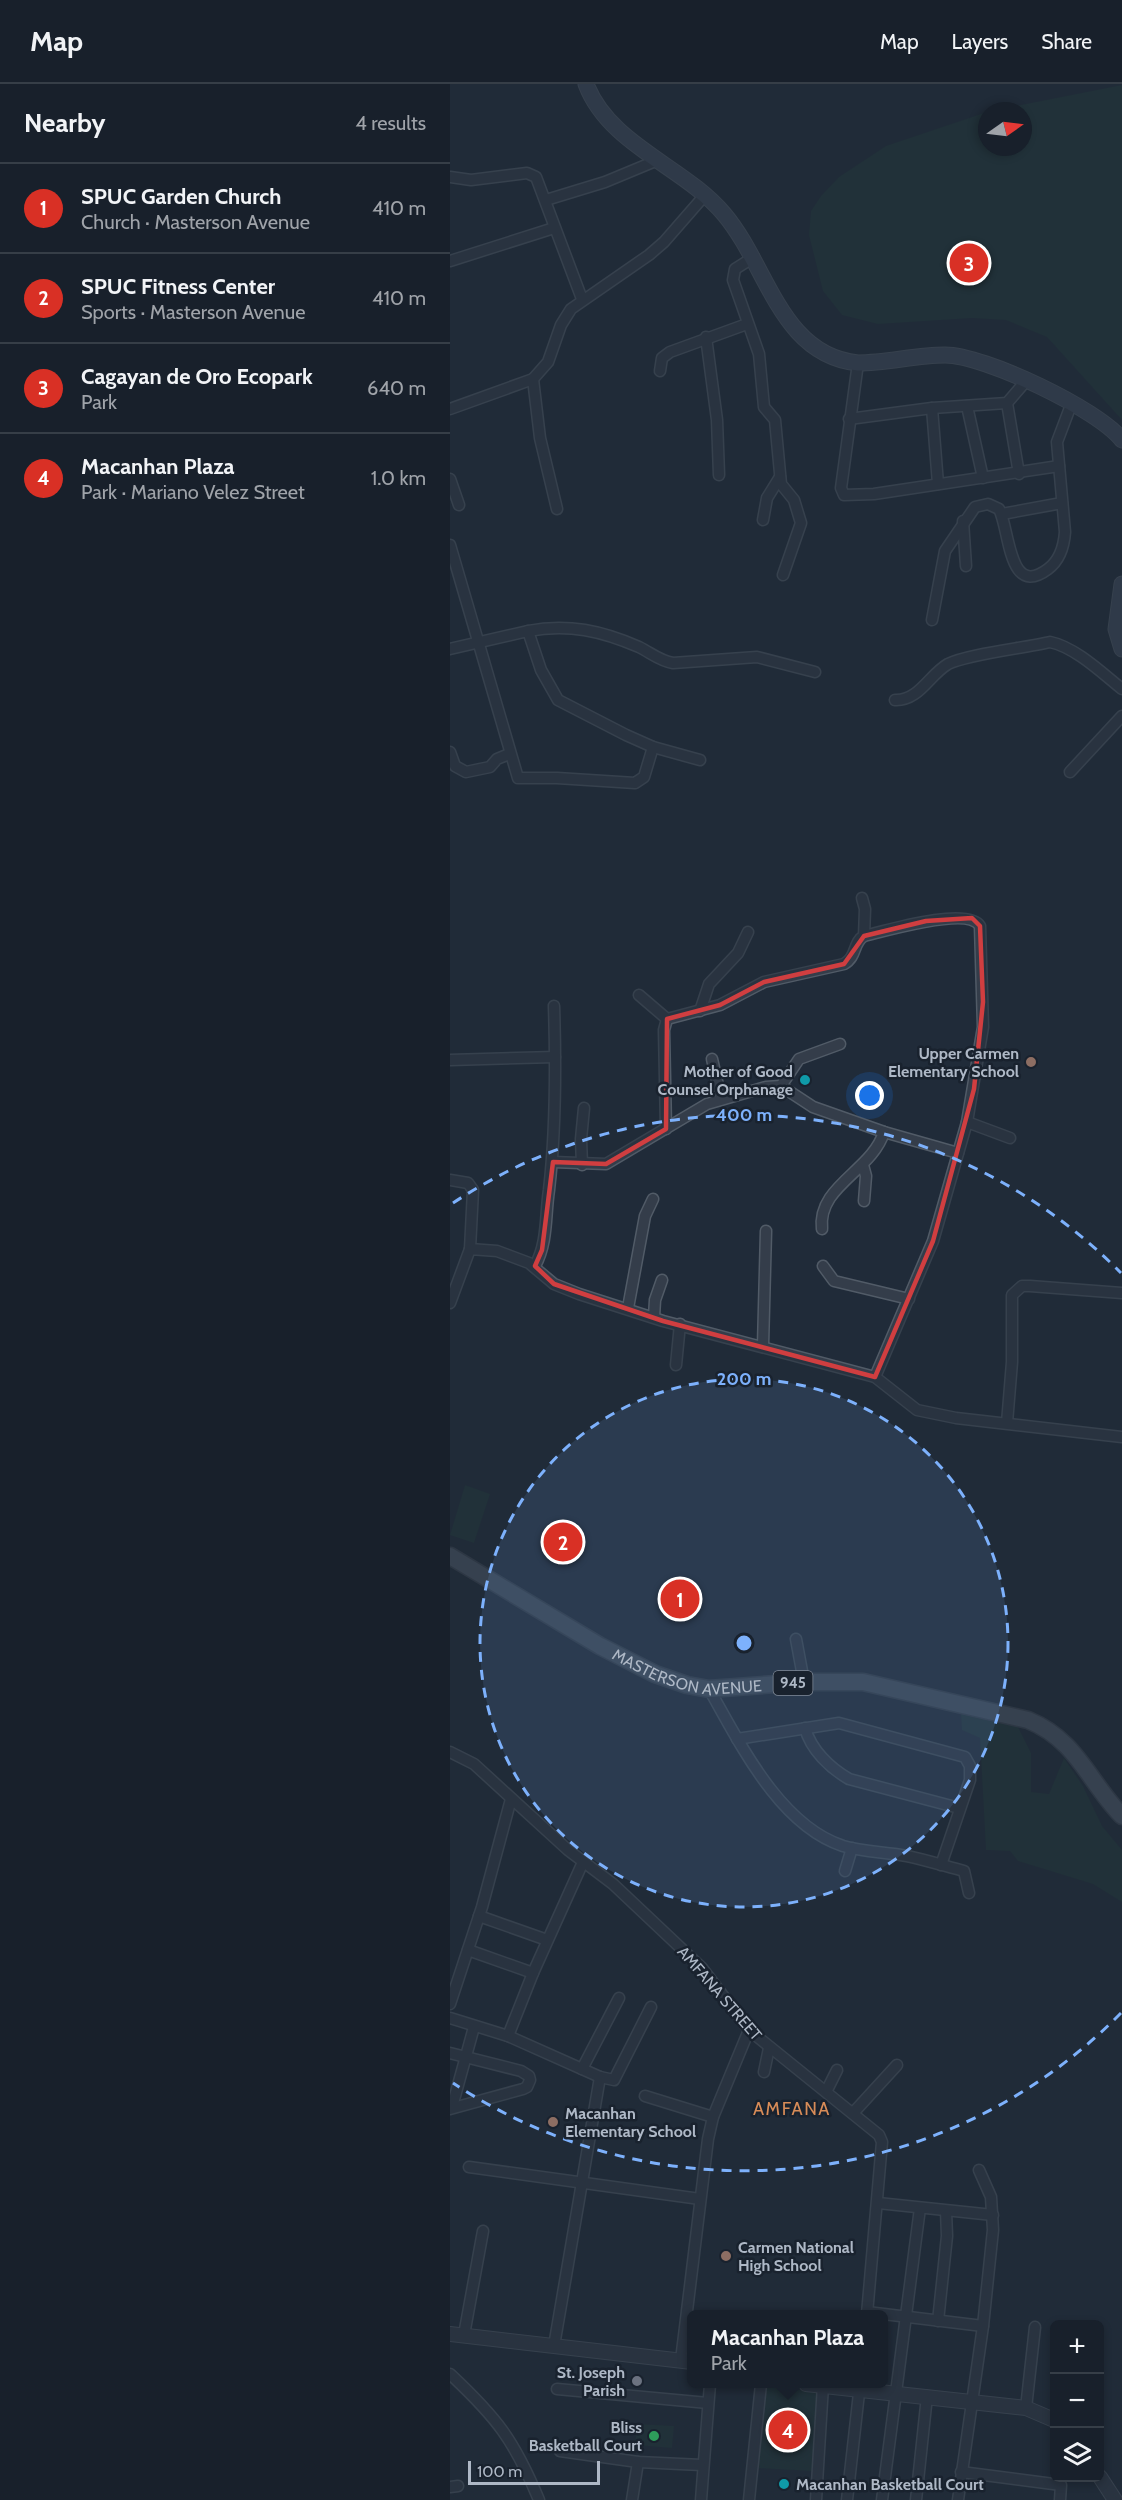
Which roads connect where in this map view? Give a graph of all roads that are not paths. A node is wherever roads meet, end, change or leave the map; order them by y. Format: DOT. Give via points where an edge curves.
graph roads {
  1 [pos="586,84"];
  2 [pos="658,160"];
  3 [pos="450,177"];
  4 [pos="705,195"];
  5 [pos="546,200"];
  6 [pos="554,228"];
  7 [pos="754,257"];
  8 [pos="450,261"];
  9 [pos="582,299"];
  10 [pos="747,324"];
  11 [pos="706,337"];
  12 [pos="858,363"];
  13 [pos="660,371"];
  14 [pos="533,379"];
  15 [pos="1026,381"];
  16 [pos="1007,403"];
  17 [pos="1071,405"];
  18 [pos="967,406"];
  19 [pos="932,408"];
  20 [pos="450,409"];
  21 [pos="849,419"];
  22 [pos="1122,440"];
  23 [pos="1059,466"];
  24 [pos="1019,474"];
  25 [pos="719,475"];
  26 [pos="780,477"];
  27 [pos="983,478"];
  28 [pos="450,479"];
  29 [pos="938,484"];
  30 [pos="1062,503"];
  31 [pos="459,505"];
  32 [pos="557,509"];
  33 [pos="1002,514"];
  34 [pos="763,520"];
  35 [pos="963,521"];
  36 [pos="450,545"];
  37 [pos="966,566"];
  38 [pos="783,575"];
  39 [pos="1122,584"];
  40 [pos="932,620"];
  41 [pos="528,631"];
  42 [pos="477,642"];
  43 [pos="450,649"];
  44 [pos="1122,650"];
  45 [pos="815,672"];
  46 [pos="1122,689"];
  47 [pos="895,700"];
  48 [pos="1122,716"];
  49 [pos="653,747"];
  50 [pos="450,752"];
  51 [pos="509,753"];
  52 [pos="700,760"];
  53 [pos="1070,772"];
  54 [pos="862,898"];
  55 [pos="748,932"];
  56 [pos="864,936"];
  57 [pos="639,995"];
  58 [pos="554,1006"];
  59 [pos="700,1011"];
  60 [pos="667,1019"];
  61 [pos="840,1044"];
  62 [pos="555,1057"];
  63 [pos="712,1059"];
  64 [pos="450,1060"];
  65 [pos="781,1086"];
  66 [pos="721,1098"];
  67 [pos="584,1108"];
  68 [pos="967,1122"];
  69 [pos="666,1129"];
  70 [pos="884,1132"];
  71 [pos="1010,1138"];
  72 [pos="958,1153"];
  73 [pos="553,1162"];
  74 [pos="582,1165"];
  75 [pos="863,1165"];
  76 [pos="450,1180"];
  77 [pos="653,1199"];
  78 [pos="864,1201"];
  79 [pos="822,1229"];
  80 [pos="766,1232"];
  81 [pos="470,1249"];
  82 [pos="535,1266"];
  83 [pos="823,1266"];
  84 [pos="662,1280"];
  85 [pos="1122,1293"];
  86 [pos="909,1299"];
  87 [pos="450,1303"];
  88 [pos="628,1308"];
  89 [pos="654,1317"];
  90 [pos="680,1324"];
  91 [pos="763,1346"];
  92 [pos="676,1365"];
  93 [pos="875,1377"];
  94 [pos="1006,1423"];
  95 [pos="1122,1437"];
  96 [pos="450,1556"];
  97 [pos="796,1639"];
  98 [pos="804,1682"];
  99 [pos="709,1689"];
  100 [pos="806,1728"];
  101 [pos="737,1739"];
  102 [pos="450,1752"];
  103 [pos="511,1799"];
  104 [pos="959,1808"];
  105 [pos="1122,1816"];
  106 [pos="852,1848"];
  107 [pos="584,1862"];
  108 [pos="941,1864"];
  109 [pos="845,1871"];
  110 [pos="969,1893"];
  111 [pos="479,1916"];
  112 [pos="547,1940"];
  113 [pos="468,1950"];
  114 [pos="533,1973"];
  115 [pos="619,1998"];
  116 [pos="450,2004"];
  117 [pos="651,2007"];
  118 [pos="450,2018"];
  119 [pos="474,2027"];
  120 [pos="749,2030"];
  121 [pos="508,2036"];
  122 [pos="769,2048"];
  123 [pos="450,2053"];
  124 [pos="465,2056"];
  125 [pos="897,2065"];
  126 [pos="582,2069"];
  127 [pos="837,2070"];
  128 [pos="764,2072"];
  129 [pos="600,2077"];
  130 [pos="827,2091"];
  131 [pos="645,2096"];
  132 [pos="451,2108"];
  133 [pos="854,2112"];
  134 [pos="713,2117"];
  135 [pos="469,2167"];
  136 [pos="979,2170"];
  137 [pos="584,2183"];
  138 [pos="700,2199"];
  139 [pos="878,2203"];
  140 [pos="920,2208"];
  141 [pos="946,2211"];
  142 [pos="993,2215"];
  143 [pos="483,2231"];
  144 [pos="690,2310"];
  145 [pos="867,2310"];
  146 [pos="888,2315"];
  147 [pos="906,2317"];
  148 [pos="938,2321"];
  149 [pos="983,2326"];
  150 [pos="1035,2327"];
  151 [pos="457,2335"];
  152 [pos="554,2346"];
  153 [pos="686,2361"];
  154 [pos="450,2374"];
  155 [pos="710,2388"];
  156 [pos="761,2388"];
  157 [pos="823,2388"];
  158 [pos="860,2388"];
  159 [pos="873,2388"];
  160 [pos="557,2389"];
  161 [pos="898,2392"];
  162 [pos="927,2396"];
  163 [pos="972,2401"];
  164 [pos="708,2403"];
  165 [pos="1026,2408"];
  166 [pos="1050,2418"];
  167 [pos="560,2451"];
  168 [pos="638,2462"];
  169 [pos="702,2465"];
  170 [pos="961,2472"];
  171 [pos="1103,2482"];
  172 [pos="539,2500"];
  173 [pos="632,2500"];
  174 [pos="700,2500"];
  175 [pos="749,2500"];
  176 [pos="816,2500"];
  177 [pos="847,2500"];
  178 [pos="882,2500"];
  179 [pos="916,2500"];
  180 [pos="958,2500"];
  181 [pos="1060,2500"];
  182 [pos="1115,2500"];
  1 -- 2 [label="main road" via="603,113"];
  2 -- 4 [label="main road"];
  2 -- 5 [label="street"];
  3 -- 5 [label="street" via="471,180 532,175 540,183"];
  4 -- 7 [label="main road" via="734,226"];
  4 -- 9 [label="street" via="649,255"];
  5 -- 6 [label="street"];
  6 -- 8 [label="street"];
  6 -- 9 [label="street"];
  7 -- 10 [label="street" via="739,265 733,276"];
  7 -- 12 [label="main road" via="783,314 806,342 822,355"];
  9 -- 14 [label="street" via="564,318 548,362"];
  10 -- 11 [label="street"];
  10 -- 26 [label="street" via="759,354 764,406 775,420"];
  11 -- 13 [label="street" via="665,355"];
  11 -- 25 [label="street" via="717,420"];
  12 -- 15 [label="main road" via="962,356"];
  12 -- 21 [label="street"];
  14 -- 20 [label="street"];
  14 -- 32 [label="street" via="540,438"];
  15 -- 16 [label="street"];
  15 -- 17 [label="main road"];
  16 -- 18 [label="street"];
  16 -- 24 [label="street"];
  17 -- 22 [label="main road" via="1106,424"];
  17 -- 23 [label="street" via="1058,436"];
  18 -- 19 [label="street"];
  18 -- 27 [label="street"];
  19 -- 21 [label="street"];
  19 -- 29 [label="street"];
  21 -- 29 [label="street" via="841,488 844,495"];
  23 -- 24 [label="street"];
  23 -- 30 [label="street"];
  24 -- 27 [label="street"];
  26 -- 34 [label="street" via="767,498"];
  26 -- 38 [label="street" via="783,489 794,500 801,523"];
  27 -- 29 [label="street"];
  28 -- 31 [label="street"];
  30 -- 33 [label="street"];
  30 -- 33 [label="street" via="1062,550 1049,569 1035,576 1021,573 1013,560"];
  33 -- 35 [label="street" via="995,506 981,504"];
  35 -- 37 [label="street"];
  35 -- 40 [label="street" via="945,551"];
  36 -- 42 [label="street"];
  39 -- 44 [label="main road" via="1116,628"];
  41 -- 42 [label="street"];
  41 -- 45 [label="street" via="557,626 580,628 616,638 673,663 757,657"];
  41 -- 49 [label="street" via="541,670 558,700"];
  42 -- 43 [label="street"];
  42 -- 51 [label="street"];
  46 -- 47 [label="street" via="1075,652 1050,642 958,660 937,672 910,698"];
  48 -- 53 [label="street"];
  49 -- 51 [label="street" via="644,777 635,783 519,779"];
  49 -- 52 [label="street"];
  50 -- 51 [label="street" via="462,772 490,767"];
  54 -- 56 [label="street"];
  55 -- 59 [label="street" via="738,953 709,984"];
  56 -- 59 [label="street" via="844,964 764,982"];
  56 -- 68 [label="street" via="947,918 972,918 980,926 983,1027"];
  57 -- 60 [label="street"];
  58 -- 62 [label="street"];
  59 -- 60 [label="street"];
  60 -- 69 [label="street"];
  61 -- 65 [label="street" via="799,1059"];
  62 -- 64 [label="street"];
  62 -- 73 [label="street"];
  63 -- 66 [label="street"];
  65 -- 66 [label="street"];
  65 -- 70 [label="street" via="813,1107"];
  66 -- 69 [label="street"];
  67 -- 74 [label="street"];
  68 -- 71 [label="street"];
  68 -- 72 [label="street"];
  69 -- 74 [label="street" via="606,1164"];
  70 -- 72 [label="street"];
  70 -- 75 [label="street" via="880,1146"];
  72 -- 86 [label="street" via="933,1241"];
  73 -- 74 [label="street"];
  73 -- 82 [label="street" via="542,1250"];
  75 -- 78 [label="street"];
  75 -- 79 [label="street" via="828,1198 820,1216"];
  76 -- 81 [label="street" via="468,1183 473,1190"];
  77 -- 88 [label="street" via="645,1216"];
  80 -- 91 [label="street"];
  81 -- 82 [label="street" via="497,1251"];
  81 -- 87 [label="street"];
  82 -- 88 [label="street" via="565,1289"];
  83 -- 86 [label="street" via="834,1281"];
  84 -- 89 [label="street"];
  85 -- 94 [label="street" via="1030,1286 1016,1290 1012,1295 1012,1362"];
  86 -- 93 [label="street"];
  88 -- 89 [label="street"];
  89 -- 90 [label="street"];
  90 -- 91 [label="street"];
  90 -- 92 [label="street"];
  91 -- 93 [label="street"];
  93 -- 94 [label="street" via="917,1410"];
  94 -- 95 [label="street"];
  96 -- 99 [label="main road, MASTERSON AVENUE / 945" via="600,1647 668,1679"];
  97 -- 98 [label="street"];
  98 -- 99 [label="main road, MASTERSON AVENUE / 945"];
  98 -- 105 [label="main road, MASTERSON AVENUE / 945" via="862,1682 1028,1720 1069,1746"];
  99 -- 101 [label="street"];
  100 -- 101 [label="street"];
  100 -- 104 [label="street" via="813,1747 842,1775 862,1784 916,1792"];
  100 -- 104 [label="street" via="840,1722 965,1757 970,1780"];
  101 -- 106 [label="street" via="766,1785 793,1812 823,1836"];
  102 -- 103 [label="street, AMFANA STREET" via="474,1764"];
  103 -- 107 [label="street, AMFANA STREET"];
  103 -- 111 [label="street"];
  104 -- 108 [label="street"];
  106 -- 108 [label="street"];
  106 -- 109 [label="street"];
  107 -- 112 [label="street"];
  107 -- 120 [label="street, AMFANA STREET" via="686,1951"];
  108 -- 110 [label="street" via="964,1871"];
  111 -- 112 [label="street"];
  111 -- 113 [label="street"];
  112 -- 114 [label="street"];
  113 -- 114 [label="street"];
  113 -- 116 [label="street"];
  114 -- 121 [label="street"];
  115 -- 126 [label="street"];
  117 -- 129 [label="street" via="615,2079"];
  118 -- 119 [label="street"];
  119 -- 121 [label="street"];
  119 -- 124 [label="street"];
  120 -- 122 [label="street, AMFANA STREET"];
  120 -- 134 [label="street"];
  121 -- 126 [label="street"];
  122 -- 128 [label="street"];
  122 -- 130 [label="street, AMFANA STREET"];
  123 -- 124 [label="street"];
  124 -- 132 [label="street"];
  124 -- 132 [label="street" via="521,2071 529,2076 530,2083 523,2089"];
  125 -- 133 [label="street"];
  126 -- 129 [label="street"];
  127 -- 130 [label="street"];
  129 -- 137 [label="street"];
  130 -- 133 [label="street, AMFANA STREET"];
  131 -- 134 [label="street"];
  133 -- 139 [label="street, AMFANA STREET" via="882,2142"];
  134 -- 138 [label="street"];
  135 -- 137 [label="street"];
  136 -- 142 [label="street" via="991,2198"];
  137 -- 138 [label="street"];
  137 -- 152 [label="street"];
  138 -- 144 [label="street"];
  139 -- 140 [label="street"];
  139 -- 145 [label="street"];
  140 -- 141 [label="street"];
  140 -- 147 [label="street"];
  141 -- 142 [label="street"];
  141 -- 148 [label="street"];
  142 -- 149 [label="street"];
  143 -- 151 [label="street"];
  146 -- 147 [label="street"];
  147 -- 148 [label="street"];
  147 -- 161 [label="street"];
  148 -- 149 [label="street"];
  149 -- 163 [label="street"];
  150 -- 165 [label="street"];
  151 -- 152 [label="street"];
  152 -- 153 [label="street"];
  154 -- 172 [label="street" via="490,2412 509,2437"];
  155 -- 164 [label="street"];
  156 -- 175 [label="street"];
  157 -- 176 [label="street"];
  158 -- 177 [label="street"];
  159 -- 161 [label="street"];
  160 -- 164 [label="street"];
  161 -- 162 [label="street"];
  161 -- 178 [label="street"];
  162 -- 163 [label="street"];
  162 -- 179 [label="street"];
  163 -- 165 [label="street"];
  163 -- 170 [label="street"];
  164 -- 169 [label="street"];
  165 -- 166 [label="street"];
  167 -- 168 [label="street"];
  168 -- 169 [label="street"];
  168 -- 173 [label="street"];
  169 -- 174 [label="street"];
  170 -- 180 [label="street"];
  170 -- 181 [label="street" via="1061,2485"];
  171 -- 182 [label="street"];
}
